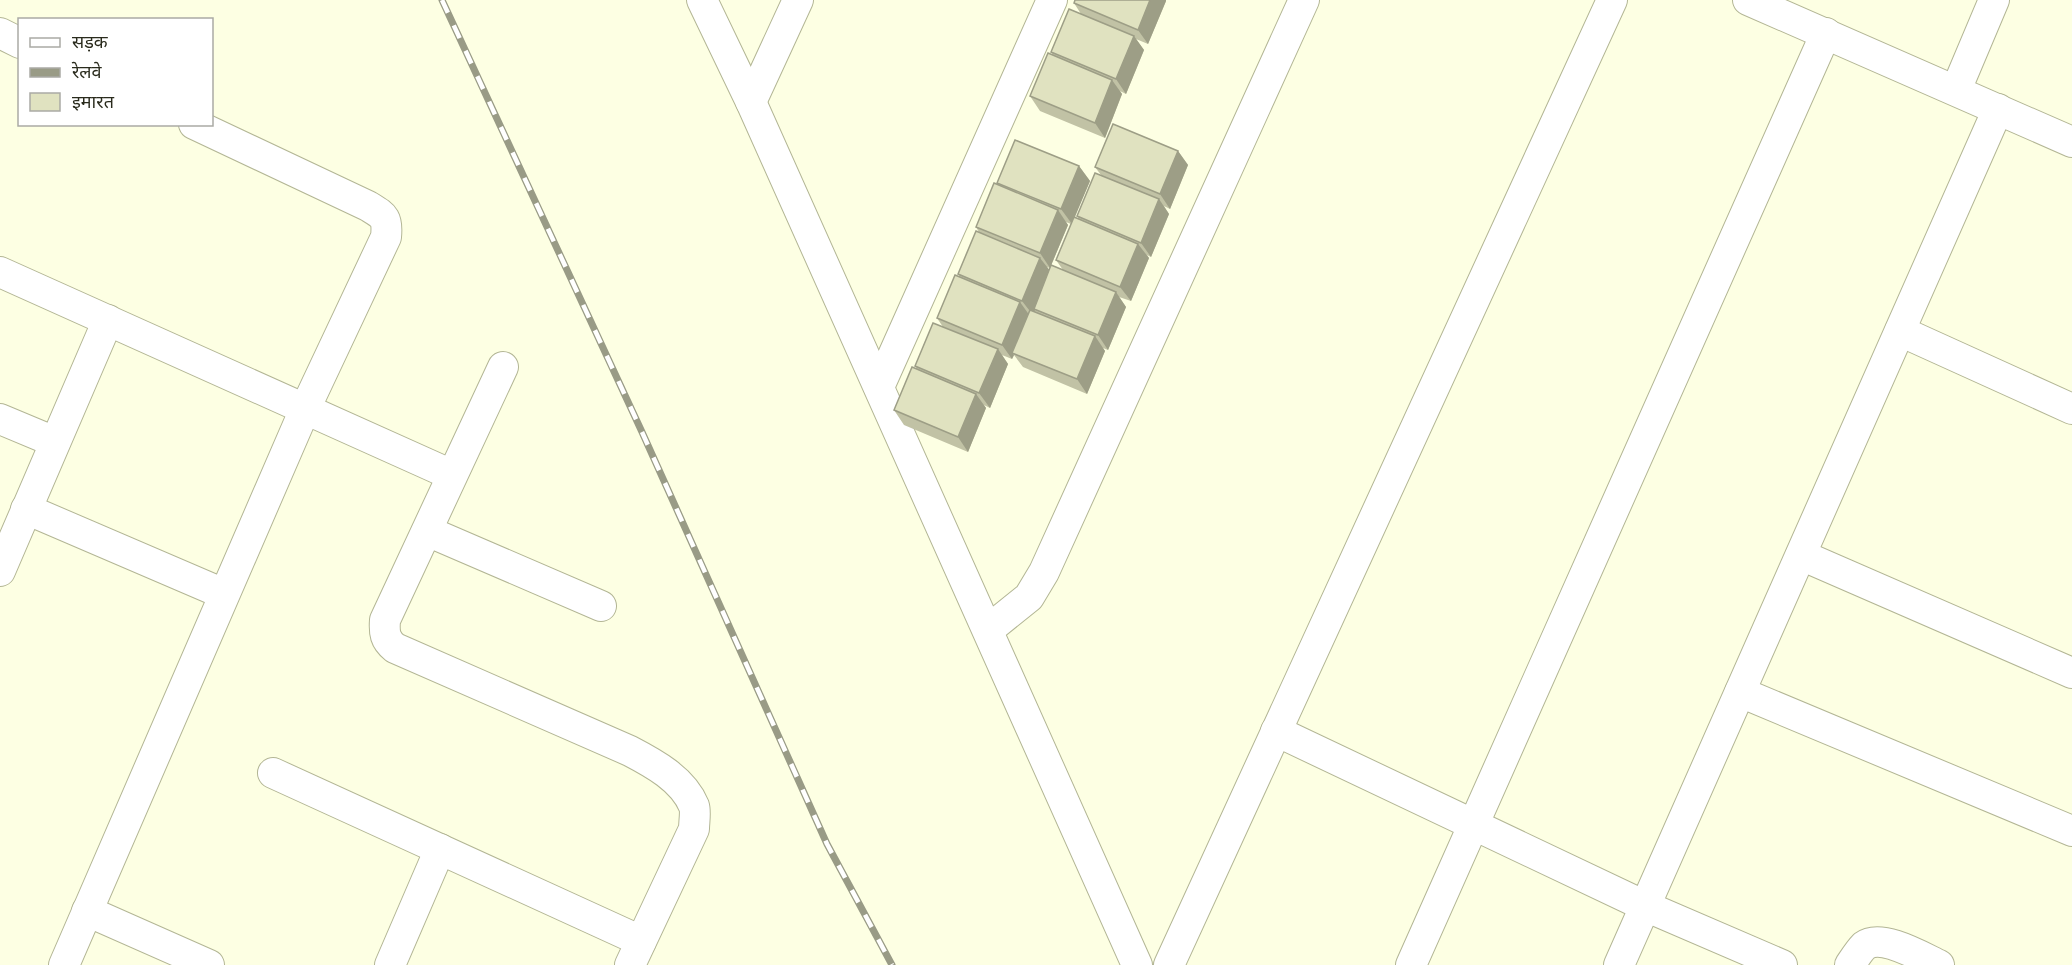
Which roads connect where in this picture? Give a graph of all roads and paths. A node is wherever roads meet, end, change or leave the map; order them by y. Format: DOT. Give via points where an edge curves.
graph roads {
  1 [pos="702,0"];
  2 [pos="798,0"];
  3 [pos="1052,0"];
  4 [pos="1304,0"];
  5 [pos="1612,0"];
  6 [pos="1748,0"];
  7 [pos="1994,0"];
  8 [pos="0,33"];
  9 [pos="1826,33"];
  10 [pos="18,42"];
  11 [pos="1956,90"];
  12 [pos="751,102"];
  13 [pos="1998,109"];
  14 [pos="198,126"];
  15 [pos="2072,142"];
  16 [pos="0,272"];
  17 [pos="108,320"];
  18 [pos="1900,331"];
  19 [pos="503,367"];
  20 [pos="879,387"];
  21 [pos="305,408"];
  22 [pos="2072,409"];
  23 [pos="0,419"];
  24 [pos="55,442"];
  25 [pos="452,475"];
  26 [pos="26,509"];
  27 [pos="427,531"];
  28 [pos="1801,555"];
  29 [pos="0,571"];
  30 [pos="224,594"];
  31 [pos="601,606"];
  32 [pos="988,630"];
  33 [pos="2072,673"];
  34 [pos="1740,692"];
  35 [pos="1276,731"];
  36 [pos="273,773"];
  37 [pos="1474,825"];
  38 [pos="2072,831"];
  39 [pos="440,849"];
  40 [pos="1645,906"];
  41 [pos="87,911"];
  42 [pos="636,953"];
  43 [pos="1772,963"];
  44 [pos="64,965"];
  45 [pos="209,965"];
  46 [pos="390,965"];
  47 [pos="1137,965"];
  48 [pos="1169,965"];
  49 [pos="1411,965"];
  50 [pos="1619,965"];
  51 [pos="1850,965"];
  52 [pos="1939,965"];
  1 -- 12 [label="street"];
  2 -- 12 [label="street"];
  3 -- 20 [label="street"];
  4 -- 32 [label="street" via="1044,572 1029,597"];
  5 -- 35 [label="street"];
  6 -- 9 [label="street"];
  7 -- 11 [label="street"];
  8 -- 10 [label="street"];
  9 -- 11 [label="street"];
  9 -- 37 [label="street"];
  11 -- 13 [label="street"];
  12 -- 20 [label="street"];
  13 -- 15 [label="street"];
  13 -- 18 [label="street"];
  14 -- 21 [label="street" via="384,215 386,237"];
  16 -- 17 [label="street"];
  17 -- 21 [label="street"];
  17 -- 24 [label="street"];
  18 -- 22 [label="street"];
  18 -- 28 [label="street"];
  19 -- 25 [label="street"];
  20 -- 32 [label="street"];
  21 -- 25 [label="street"];
  21 -- 30 [label="street"];
  23 -- 24 [label="street"];
  24 -- 26 [label="street"];
  25 -- 27 [label="street"];
  26 -- 29 [label="street"];
  26 -- 30 [label="street"];
  27 -- 31 [label="street"];
  27 -- 42 [label="street" via="385,620 387,642 630,751 660,768 685,791 695,807 694,829"];
  28 -- 33 [label="street"];
  28 -- 34 [label="street"];
  30 -- 41 [label="street"];
  32 -- 47 [label="street"];
  34 -- 38 [label="street"];
  34 -- 40 [label="street"];
  35 -- 37 [label="street"];
  35 -- 48 [label="street"];
  36 -- 39 [label="street"];
  37 -- 40 [label="street"];
  37 -- 49 [label="street"];
  39 -- 42 [label="street"];
  39 -- 46 [label="street"];
  40 -- 43 [label="street"];
  40 -- 50 [label="street"];
  41 -- 44 [label="street"];
  41 -- 45 [label="street"];
  51 -- 52 [label="street" via="1866,945 1881,942"];
}
